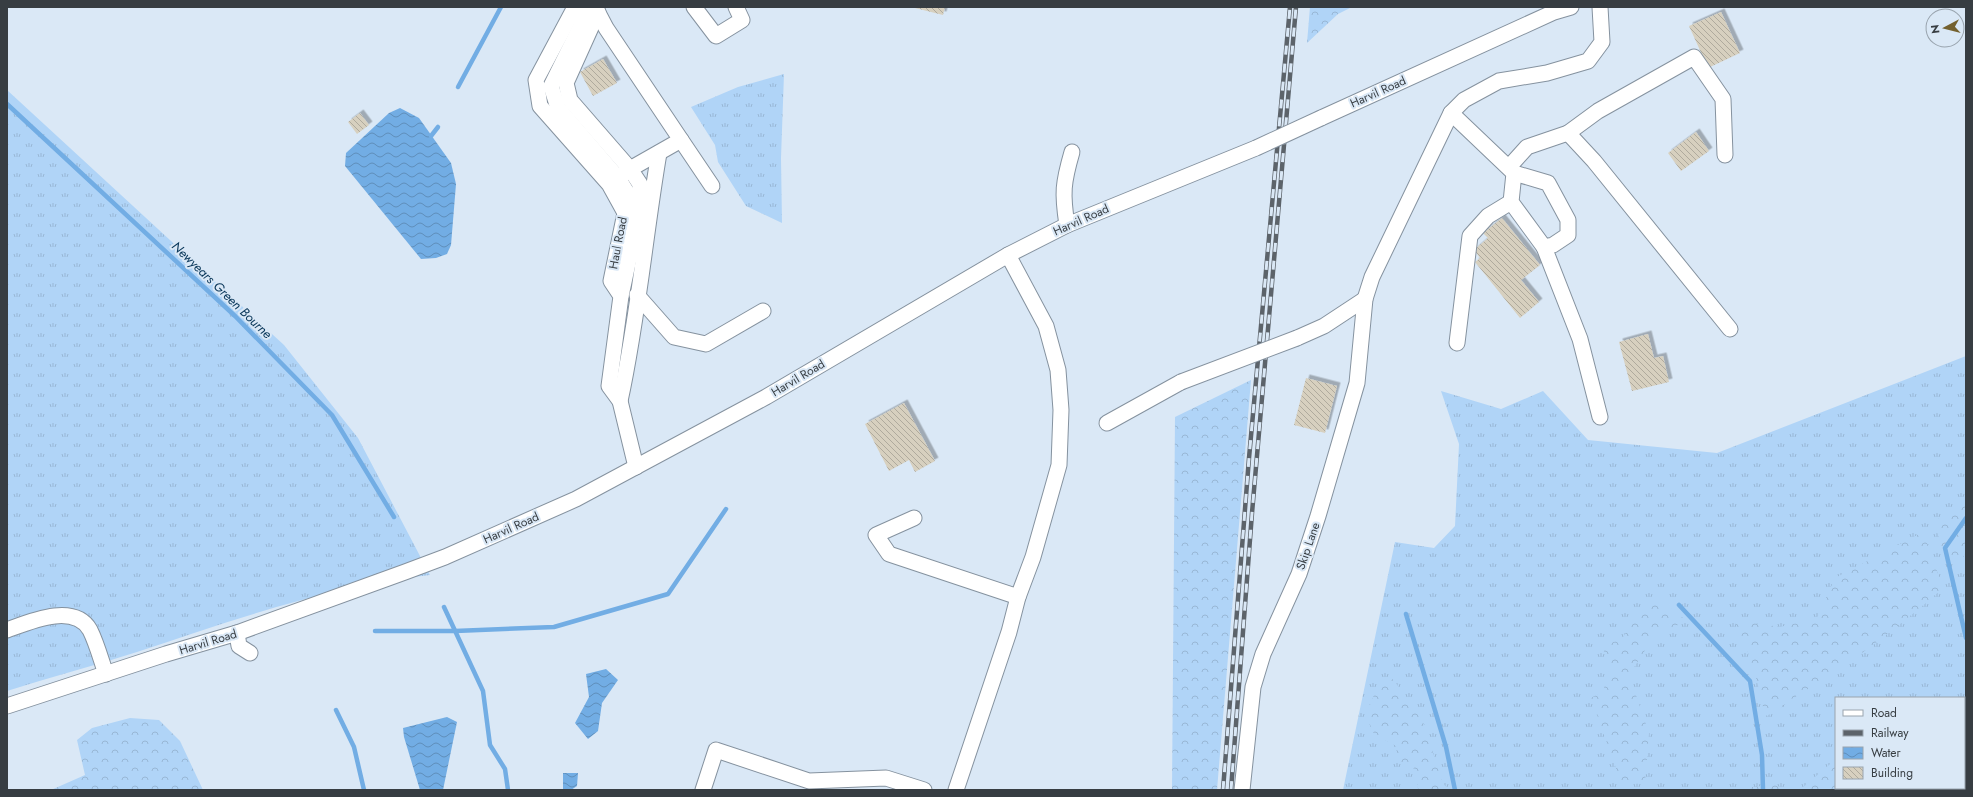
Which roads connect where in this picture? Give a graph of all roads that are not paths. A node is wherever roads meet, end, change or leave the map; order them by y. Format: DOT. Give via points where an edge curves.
graph roads {
  1 [pos="575,7"];
  2 [pos="694,7"];
  3 [pos="736,7"];
  4 [pos="1571,7"];
  5 [pos="1600,7"];
  6 [pos="594,9"];
  7 [pos="1452,113"];
  8 [pos="1568,133"];
  9 [pos="681,140"];
  10 [pos="1072,152"];
  11 [pos="659,153"];
  12 [pos="1725,155"];
  13 [pos="1512,170"];
  14 [pos="619,177"];
  15 [pos="712,186"];
  16 [pos="1511,202"];
  17 [pos="1067,225"];
  18 [pos="1544,247"];
  19 [pos="1008,255"];
  20 [pos="637,295"];
  21 [pos="621,296"];
  22 [pos="1365,299"];
  23 [pos="763,311"];
  24 [pos="1730,329"];
  25 [pos="1457,343"];
  26 [pos="620,401"];
  27 [pos="1600,417"];
  28 [pos="1107,423"];
  29 [pos="636,467"];
  30 [pos="914,518"];
  31 [pos="1018,597"];
  32 [pos="7,630"];
  33 [pos="237,633"];
  34 [pos="250,653"];
  35 [pos="106,674"];
  36 [pos="7,706"];
  37 [pos="703,790"];
  38 [pos="924,790"];
  39 [pos="956,790"];
  40 [pos="1242,790"];
  1 -- 14 [label="street" via="536,80 540,106"];
  2 -- 3 [label="street" via="716,36 742,20"];
  4 -- 17 [label="street, Harvil Road, bridge" via="1554,12 1256,148"];
  5 -- 7 [label="street, Skip Lane" via="1602,42 1588,61 1547,73 1499,81 1464,100"];
  6 -- 9 [label="street"];
  6 -- 14 [label="street" via="550,86 558,108"];
  7 -- 13 [label="street"];
  7 -- 22 [label="street, Skip Lane" via="1372,277"];
  8 -- 12 [label="street" via="1598,111 1694,57 1723,99"];
  8 -- 13 [label="street" via="1527,147"];
  8 -- 24 [label="street" via="1594,161"];
  9 -- 11 [label="street"];
  9 -- 15 [label="street"];
  10 -- 17 [label="street" via="1064,179 1063,196"];
  11 -- 14 [label="street"];
  11 -- 20 [label="street"];
  13 -- 16 [label="street"];
  13 -- 18 [label="street" via="1548,183 1568,220 1568,235 1553,245"];
  14 -- 21 [label="street, Haul Road" via="625,213 611,282"];
  14 -- 21 [label="street" via="639,212"];
  16 -- 18 [label="street"];
  16 -- 25 [label="street" via="1488,216 1470,236"];
  17 -- 19 [label="street, Harvil Road"];
  18 -- 27 [label="street" via="1580,340"];
  19 -- 29 [label="street, Harvil Road" via="766,397"];
  19 -- 31 [label="street" via="1046,326 1058,370 1061,410 1059,465 1033,557"];
  20 -- 23 [label="street" via="674,337 706,344"];
  20 -- 26 [label="street"];
  21 -- 26 [label="street" via="609,386"];
  22 -- 28 [label="street, bridge" via="1324,326 1181,382"];
  22 -- 40 [label="street, Skip Lane" via="1357,383 1299,574 1263,654 1253,687"];
  26 -- 29 [label="street"];
  29 -- 33 [label="street, Harvil Road" via="576,499 445,557"];
  30 -- 31 [label="street" via="876,535 889,554"];
  31 -- 39 [label="street" via="1010,632"];
  32 -- 35 [label="street" via="49,616 73,617 82,621 89,629"];
  33 -- 34 [label="street" via="239,646"];
  33 -- 35 [label="street, Harvil Road"];
  35 -- 36 [label="street, Harvil Road"];
  37 -- 38 [label="street" via="716,750 809,781 886,778"];
}
